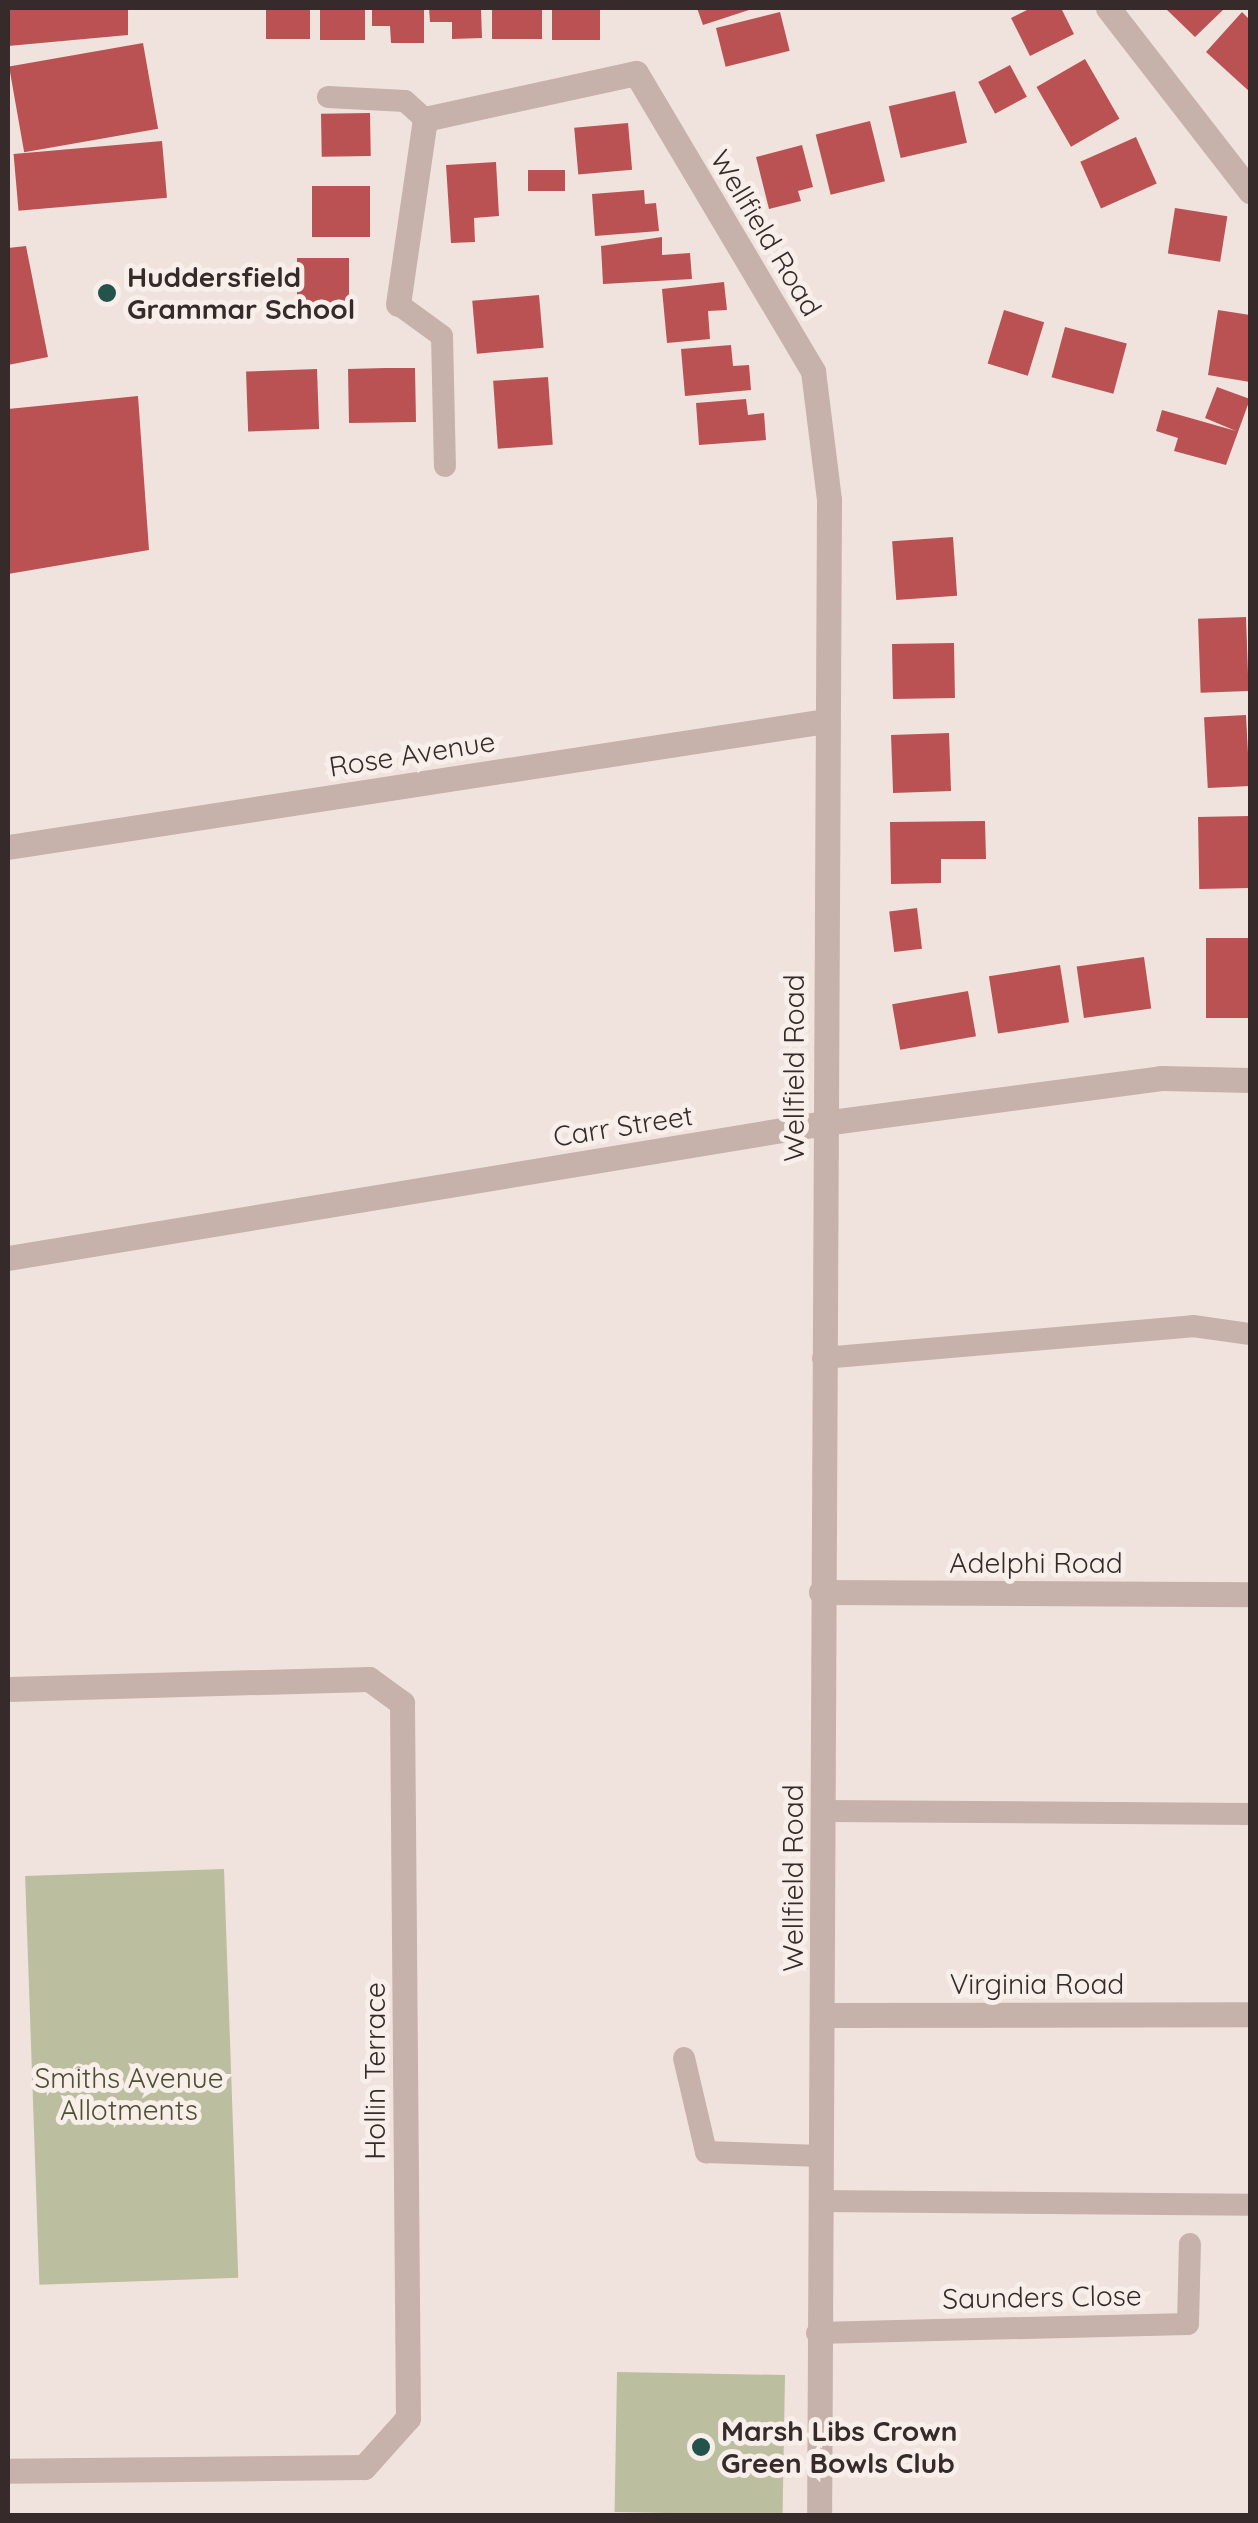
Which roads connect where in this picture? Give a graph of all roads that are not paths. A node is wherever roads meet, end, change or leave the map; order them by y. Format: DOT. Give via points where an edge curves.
graph roads {
  1 [pos="1108,8"];
  2 [pos="328,97"];
  3 [pos="425,119"];
  4 [pos="1250,191"];
  5 [pos="398,304"];
  6 [pos="445,466"];
  7 [pos="826,721"];
  8 [pos="8,847"];
  9 [pos="1250,1080"];
  10 [pos="824,1123"];
  11 [pos="8,1258"];
  12 [pos="1250,1334"];
  13 [pos="823,1358"];
  14 [pos="821,1592"];
  15 [pos="1250,1594"];
  16 [pos="8,1688"];
  17 [pos="823,1811"];
  18 [pos="1250,1814"];
  19 [pos="1250,2014"];
  20 [pos="824,2015"];
  21 [pos="684,2058"];
  22 [pos="821,2156"];
  23 [pos="820,2201"];
  24 [pos="1250,2205"];
  25 [pos="1190,2244"];
  26 [pos="817,2332"];
  27 [pos="8,2470"];
  28 [pos="819,2516"];
  1 -- 4 [label="street"];
  2 -- 3 [label="lane" via="405,101"];
  3 -- 5 [label="street"];
  3 -- 7 [label="street, Wellfield Road" via="636,73 812,370 829,500"];
  5 -- 6 [label="lane" via="442,336"];
  7 -- 8 [label="street, Rose Avenue"];
  7 -- 10 [label="street, Wellfield Road"];
  9 -- 10 [label="street, Carr Street" via="1160,1078"];
  10 -- 11 [label="street, Carr Street"];
  10 -- 13 [label="street, Wellfield Road"];
  12 -- 13 [label="lane" via="1193,1326"];
  13 -- 14 [label="street, Wellfield Road"];
  14 -- 15 [label="street, Adelphi Road"];
  14 -- 17 [label="street, Wellfield Road"];
  16 -- 27 [label="street, Hollin Terrace" via="369,1679 402,1704 408,2418 364,2468"];
  17 -- 18 [label="lane"];
  17 -- 20 [label="street, Wellfield Road"];
  19 -- 20 [label="street, Virginia Road"];
  20 -- 22 [label="street, Wellfield Road"];
  21 -- 22 [label="lane" via="706,2152"];
  22 -- 23 [label="street, Wellfield Road"];
  23 -- 24 [label="lane"];
  23 -- 26 [label="street, Wellfield Road"];
  25 -- 26 [label="lane, Saunders Close" via="1188,2324"];
  26 -- 28 [label="street, Wellfield Road"];
}
